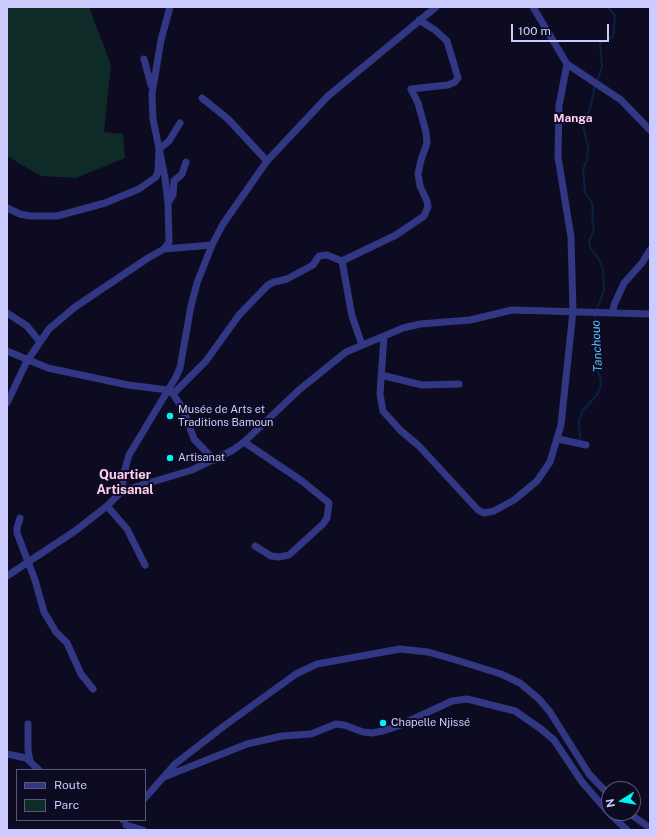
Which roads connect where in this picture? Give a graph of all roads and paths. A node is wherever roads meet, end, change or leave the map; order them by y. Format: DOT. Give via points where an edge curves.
graph roads {
  1 [pos="170,7"];
  2 [pos="436,7"];
  3 [pos="533,7"];
  4 [pos="419,20"];
  5 [pos="144,59"];
  6 [pos="567,64"];
  7 [pos="152,94"];
  8 [pos="202,98"];
  9 [pos="180,123"];
  10 [pos="650,130"];
  11 [pos="159,149"];
  12 [pos="267,161"];
  13 [pos="186,162"];
  14 [pos="168,203"];
  15 [pos="7,208"];
  16 [pos="212,246"];
  17 [pos="164,249"];
  18 [pos="650,250"];
  19 [pos="342,261"];
  20 [pos="573,311"];
  21 [pos="613,311"];
  22 [pos="7,313"];
  23 [pos="650,314"];
  24 [pos="384,336"];
  25 [pos="40,342"];
  26 [pos="362,344"];
  27 [pos="7,351"];
  28 [pos="27,361"];
  29 [pos="382,375"];
  30 [pos="459,384"];
  31 [pos="171,392"];
  32 [pos="7,403"];
  33 [pos="558,439"];
  34 [pos="244,442"];
  35 [pos="586,445"];
  36 [pos="214,460"];
  37 [pos="122,491"];
  38 [pos="107,506"];
  39 [pos="20,518"];
  40 [pos="255,546"];
  41 [pos="27,562"];
  42 [pos="145,565"];
  43 [pos="7,576"];
  44 [pos="93,689"];
  45 [pos="28,724"];
  46 [pos="7,754"];
  47 [pos="30,761"];
  48 [pos="38,769"];
  49 [pos="161,779"];
  50 [pos="601,787"];
  51 [pos="146,797"];
  52 [pos="601,804"];
  53 [pos="618,821"];
  54 [pos="638,821"];
  55 [pos="125,823"];
  56 [pos="646,829"];
  57 [pos="143,830"];
  58 [pos="628,830"];
  1 -- 7 [label="street" via="161,40"];
  2 -- 4 [label="street"];
  3 -- 6 [label="street"];
  4 -- 12 [label="street" via="328,96"];
  4 -- 19 [label="street" via="446,41 458,78 448,85 411,89 426,132 427,143 418,174 428,207 424,216 396,235"];
  5 -- 7 [label="street"];
  6 -- 10 [label="street" via="621,100"];
  6 -- 20 [label="street" via="559,106 558,157 571,237"];
  7 -- 11 [label="street" via="152,118"];
  8 -- 12 [label="street" via="225,116"];
  9 -- 11 [label="street" via="169,141"];
  11 -- 14 [label="street"];
  11 -- 15 [label="street" via="158,171 152,181 105,203 57,216 30,216"];
  12 -- 16 [label="street" via="223,224"];
  13 -- 14 [label="street" via="182,174 174,181"];
  14 -- 17 [label="street" via="170,233"];
  16 -- 17 [label="street"];
  16 -- 31 [label="street" via="190,306 180,368"];
  17 -- 25 [label="street" via="75,307 49,329"];
  18 -- 21 [label="street" via="624,283"];
  19 -- 26 [label="street" via="352,316"];
  19 -- 31 [label="street" via="327,255 319,256 313,264 287,279 268,286 248,304 202,365"];
  20 -- 21 [label="street"];
  20 -- 24 [label="street" via="506,311 461,321 420,324"];
  20 -- 33 [label="street"];
  21 -- 23 [label="street"];
  22 -- 25 [label="street" via="27,326"];
  24 -- 26 [label="street"];
  24 -- 29 [label="street"];
  25 -- 28 [label="street"];
  26 -- 34 [label="street" via="335,360"];
  27 -- 28 [label="street"];
  28 -- 31 [label="street" via="48,368"];
  28 -- 32 [label="street"];
  29 -- 30 [label="street" via="422,385"];
  29 -- 33 [label="street" via="383,411 419,446 467,500 484,513 494,511 514,500 537,481 550,462"];
  31 -- 36 [label="street" via="183,409 194,439"];
  31 -- 37 [label="street" via="129,455"];
  33 -- 35 [label="street"];
  34 -- 36 [label="street"];
  34 -- 40 [label="street" via="302,481 329,503 327,518 323,524 289,555 271,556"];
  36 -- 37 [label="street" via="158,482"];
  37 -- 38 [label="street"];
  38 -- 41 [label="street" via="75,531"];
  38 -- 42 [label="street" via="127,530"];
  39 -- 41 [label="street" via="17,532"];
  41 -- 43 [label="street"];
  41 -- 44 [label="street" via="44,612 56,632 67,643 81,674"];
  45 -- 47 [label="street"];
  46 -- 47 [label="street" via="21,756"];
  47 -- 48 [label="street"];
  49 -- 50 [label="street" via="175,764 296,674 308,668 380,651 405,649 456,660 501,674 520,684 550,712 589,774"];
  49 -- 51 [label="street"];
  49 -- 52 [label="street" via="247,744 282,736 311,734 336,724 363,732 383,731 452,701 467,699 515,711 541,729 554,740 582,782"];
  53 -- 58 [label="street"];
  54 -- 56 [label="street"];
  55 -- 57 [label="street"];
}
